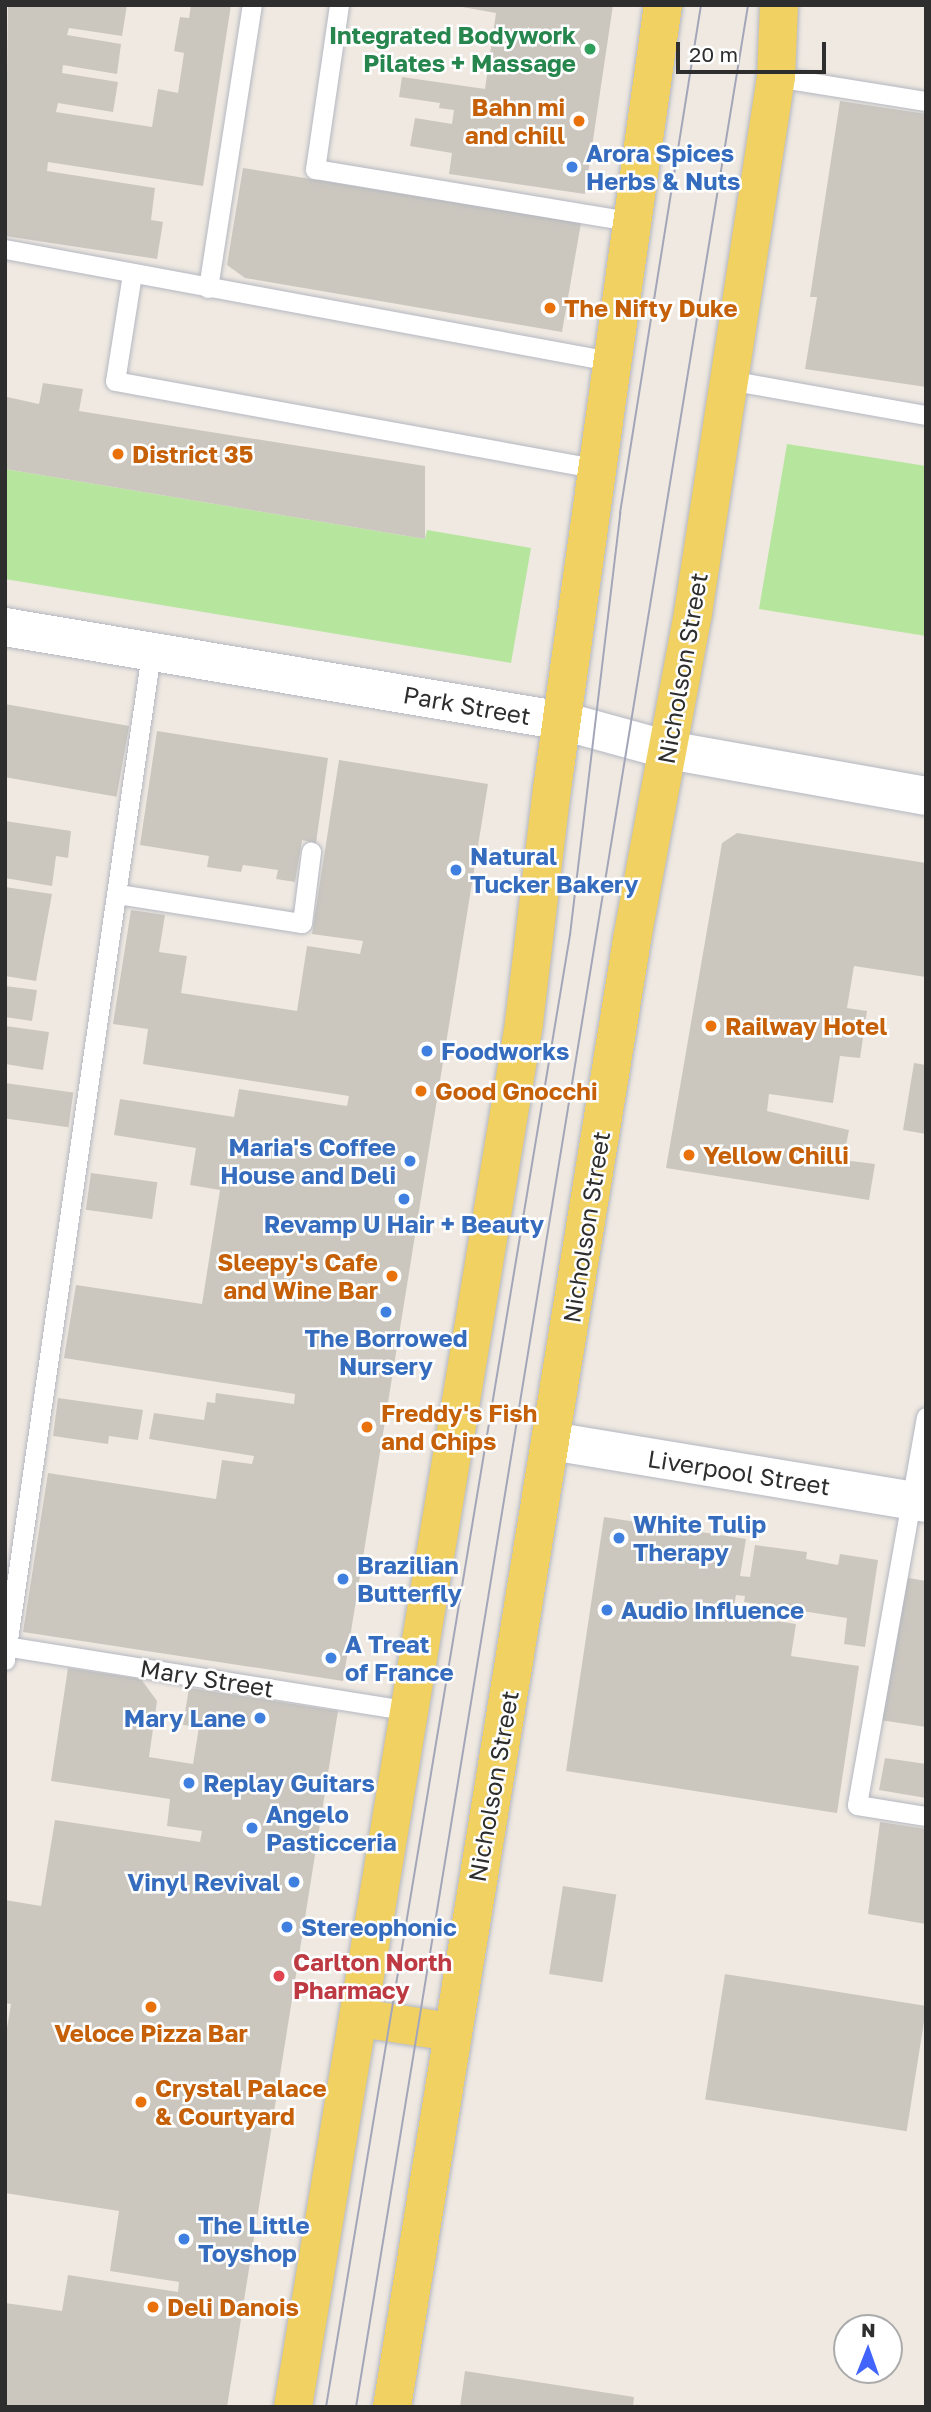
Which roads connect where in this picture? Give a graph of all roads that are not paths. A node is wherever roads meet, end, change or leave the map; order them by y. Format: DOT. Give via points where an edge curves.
graph roads {
  1 [pos="251,5"];
  2 [pos="339,5"];
  3 [pos="663,5"];
  4 [pos="779,5"];
  5 [pos="776,77"];
  6 [pos="926,101"];
  7 [pos="634,222"];
  8 [pos="5,249"];
  9 [pos="132,274"];
  10 [pos="208,288"];
  11 [pos="615,362"];
  12 [pos="729,380"];
  13 [pos="926,415"];
  14 [pos="597,469"];
  15 [pos="5,627"];
  16 [pos="151,653"];
  17 [pos="563,721"];
  18 [pos="667,750"];
  19 [pos="926,796"];
  20 [pos="312,852"];
  21 [pos="118,894"];
  22 [pos="926,1417"];
  23 [pos="552,1441"];
  24 [pos="919,1502"];
  25 [pos="6,1650"];
  26 [pos="410,1711"];
  27 [pos="926,1816"];
  28 [pos="360,2018"];
  29 [pos="451,2032"];
  30 [pos="293,2407"];
  31 [pos="392,2407"];
  1 -- 10 [label="lane" via="232,157"];
  2 -- 7 [label="lane" via="315,169"];
  3 -- 7 [label="main road"];
  4 -- 5 [label="main road, Nicholson Street"];
  5 -- 6 [label="lane"];
  5 -- 12 [label="main road, Nicholson Street"];
  7 -- 11 [label="main road"];
  8 -- 9 [label="lane"];
  9 -- 10 [label="lane"];
  9 -- 14 [label="lane" via="115,381"];
  10 -- 11 [label="lane"];
  11 -- 14 [label="main road"];
  12 -- 13 [label="lane"];
  12 -- 18 [label="main road, Nicholson Street"];
  14 -- 17 [label="main road"];
  15 -- 16 [label="street, Park Street"];
  16 -- 17 [label="street, Park Street"];
  16 -- 21 [label="lane"];
  17 -- 18 [label="street, Park Street"];
  17 -- 26 [label="main road" via="524,1023"];
  18 -- 19 [label="street, Park Street"];
  18 -- 23 [label="main road, Nicholson Street"];
  20 -- 21 [label="lane" via="302,923"];
  21 -- 25 [label="lane"];
  22 -- 24 [label="lane"];
  23 -- 24 [label="street, Liverpool Street"];
  23 -- 29 [label="main road, Nicholson Street"];
  24 -- 27 [label="lane" via="857,1805"];
  25 -- 26 [label="lane, Mary Street"];
  26 -- 28 [label="main road"];
  28 -- 29 [label="main road"];
  28 -- 30 [label="main road"];
  29 -- 31 [label="main road, Nicholson Street"];
}
